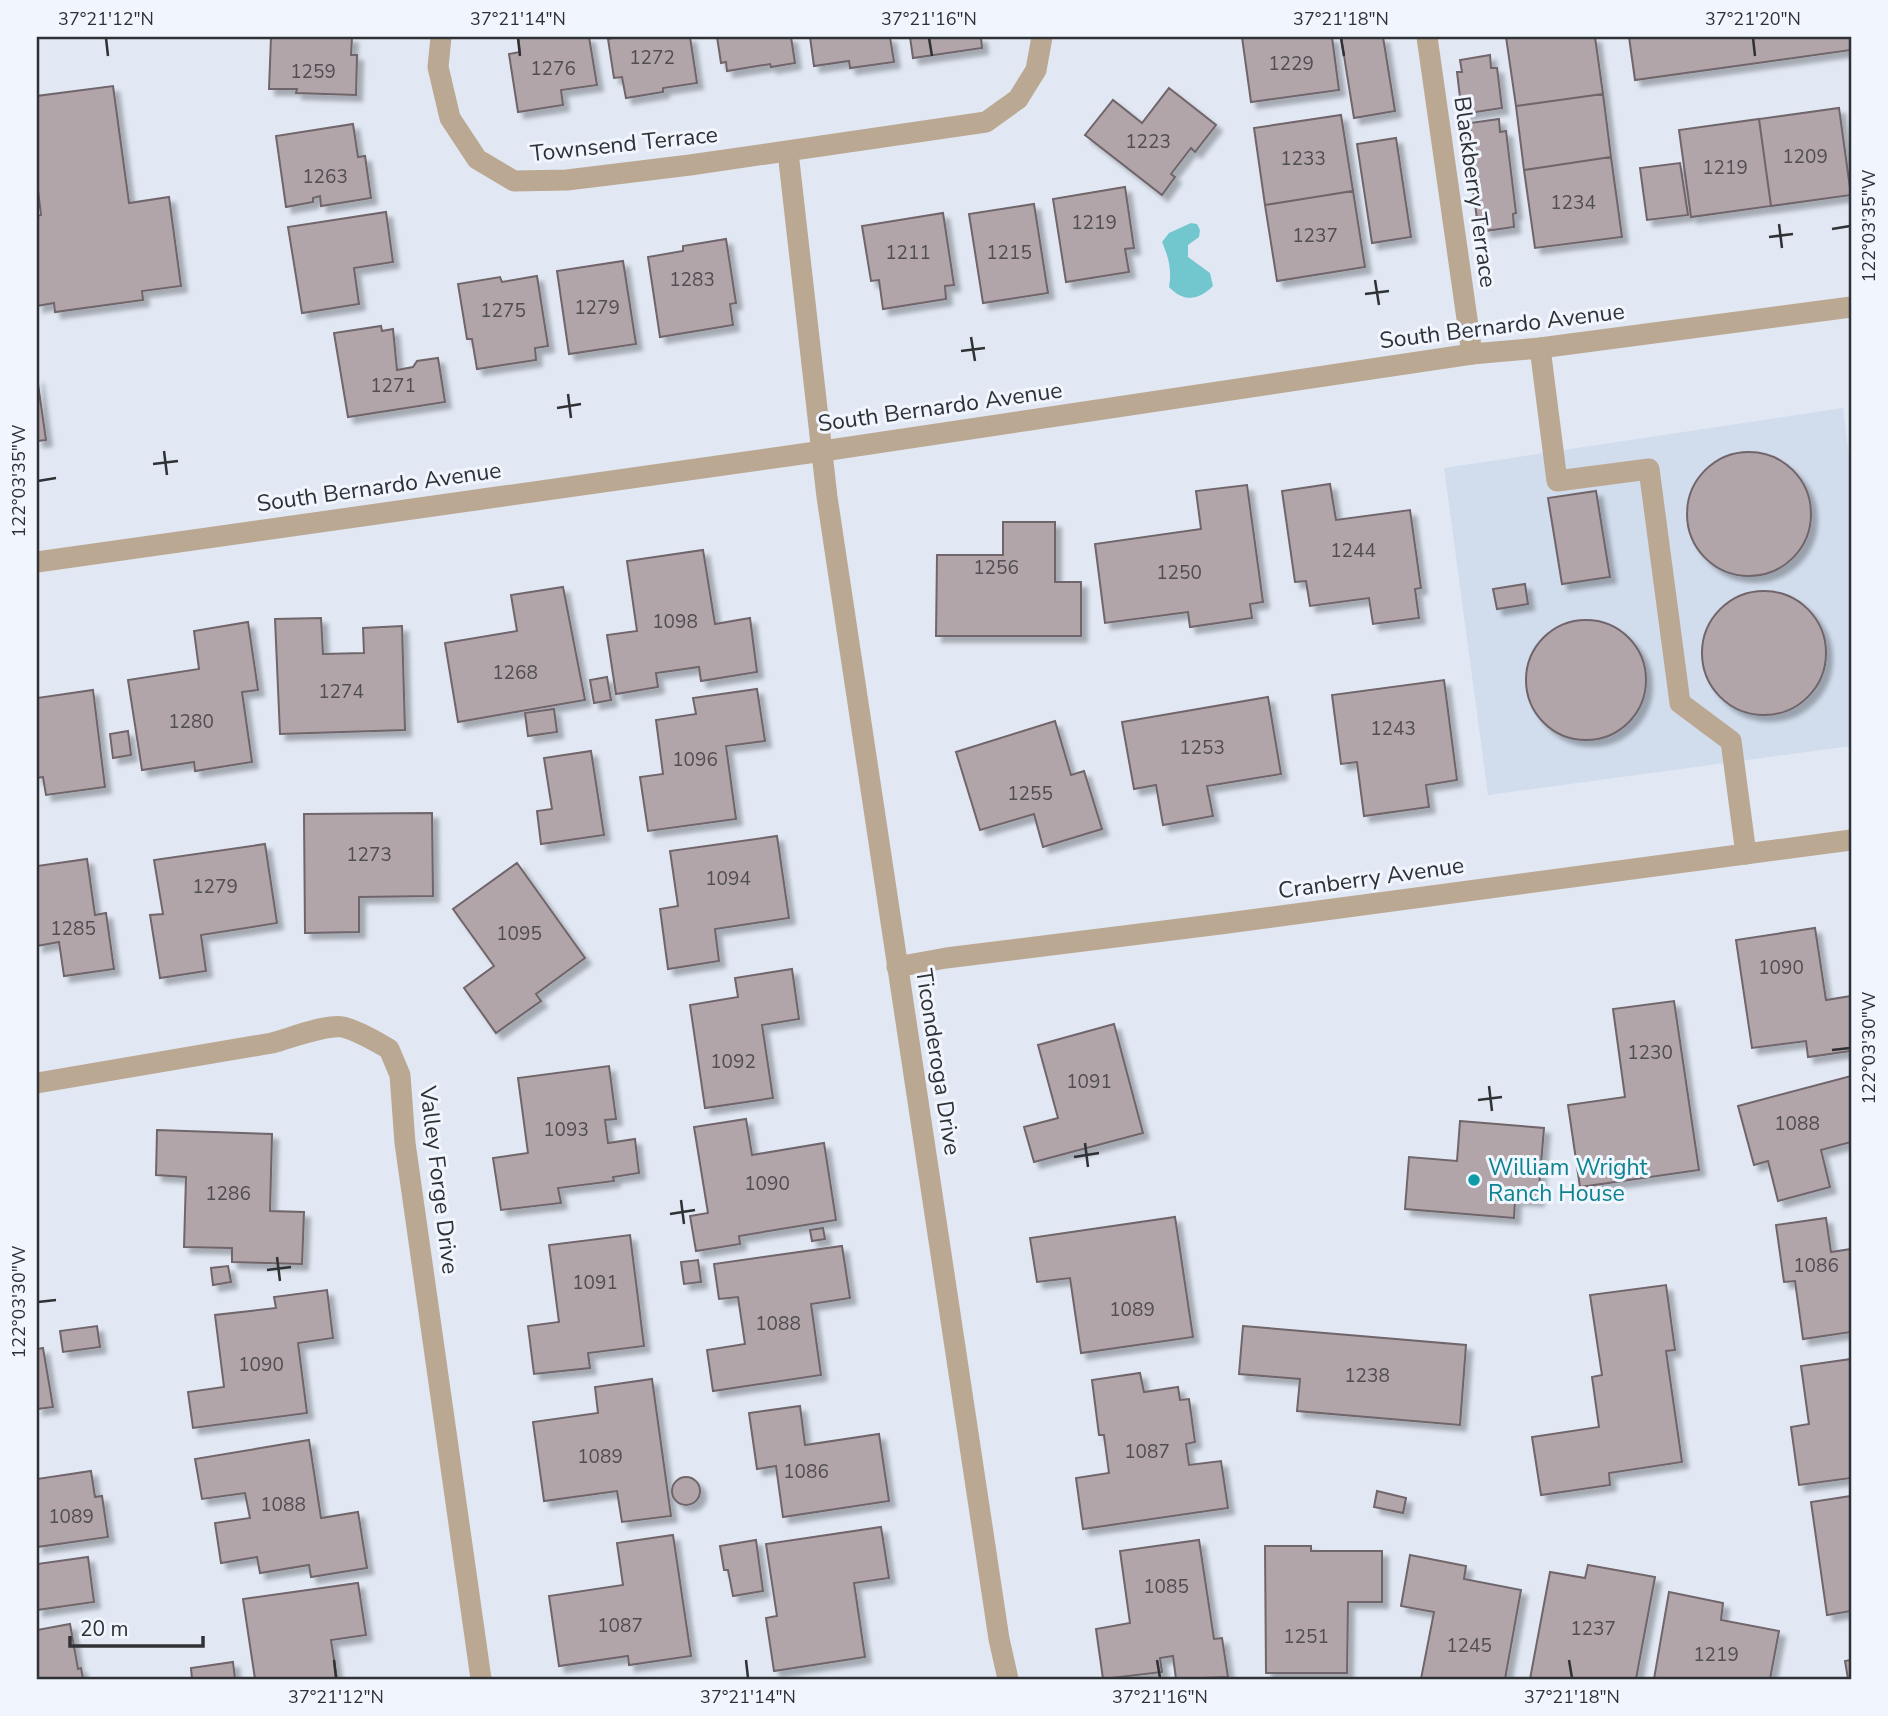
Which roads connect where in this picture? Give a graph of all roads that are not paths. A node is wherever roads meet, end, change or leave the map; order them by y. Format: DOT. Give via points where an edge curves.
graph roads {
  1 [pos="441,37"];
  2 [pos="1042,37"];
  3 [pos="1427,37"];
  4 [pos="788,152"];
  5 [pos="1851,307"];
  6 [pos="1540,348"];
  7 [pos="1472,354"];
  8 [pos="823,451"];
  9 [pos="37,562"];
  10 [pos="1851,840"];
  11 [pos="1746,854"];
  12 [pos="897,967"];
  13 [pos="37,1083"];
  14 [pos="481,1679"];
  15 [pos="1008,1679"];
  1 -- 4 [label="street, Townsend Terrace" via="438,67 450,118 477,159 514,181 579,178"];
  2 -- 4 [label="street, Townsend Terrace" via="1036,70 1018,99 986,122"];
  3 -- 7 [label="street, Blackberry Terrace"];
  4 -- 8 [label="street"];
  5 -- 6 [label="street, South Bernardo Avenue"];
  6 -- 7 [label="street, South Bernardo Avenue"];
  6 -- 11 [label="street" via="1557,481 1648,469 1680,703 1731,741"];
  7 -- 8 [label="street, South Bernardo Avenue"];
  8 -- 9 [label="street, South Bernardo Avenue"];
  8 -- 12 [label="street, Ticonderoga Drive"];
  10 -- 11 [label="street, Cranberry Avenue"];
  11 -- 12 [label="street, Cranberry Avenue"];
  12 -- 15 [label="street, Ticonderoga Drive"];
  13 -- 14 [label="street, Valley Forge Drive" via="272,1043 324,1027 360,1033 389,1049 400,1075 405,1143"];
}
